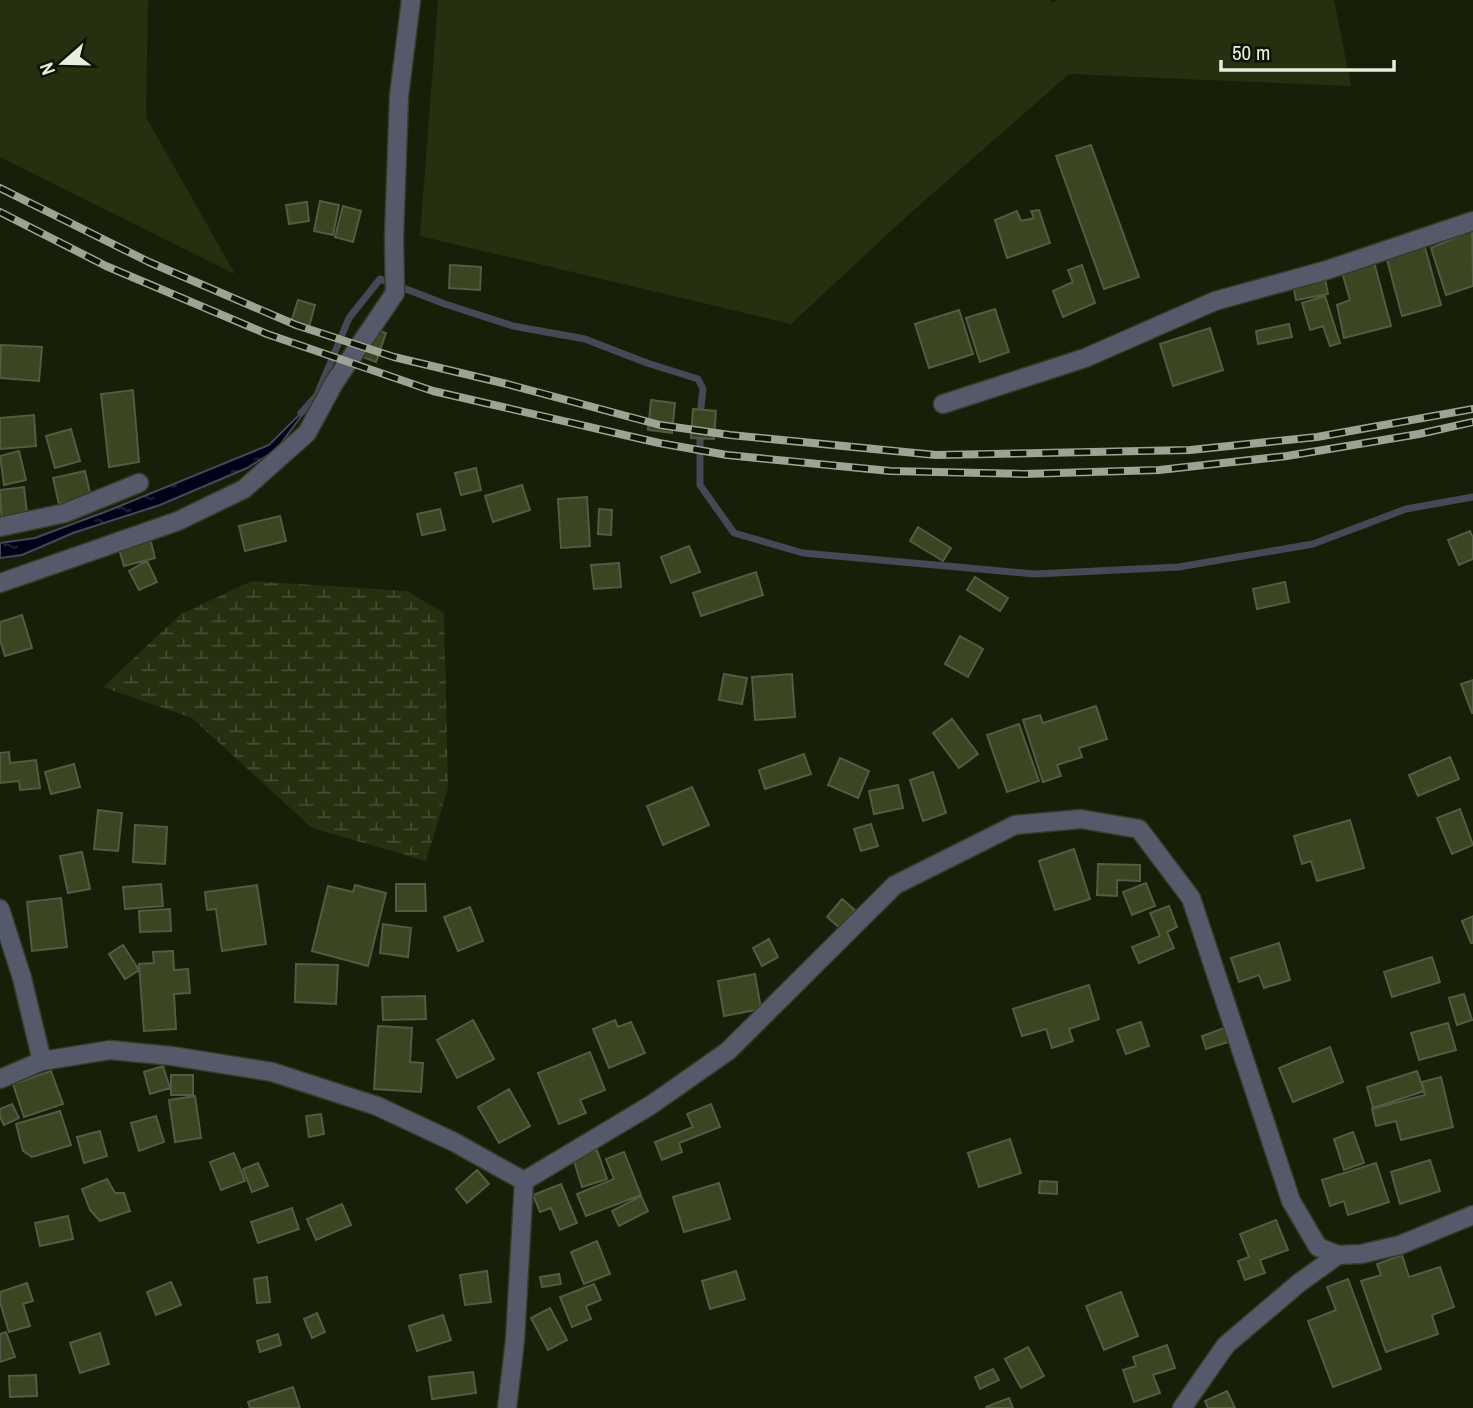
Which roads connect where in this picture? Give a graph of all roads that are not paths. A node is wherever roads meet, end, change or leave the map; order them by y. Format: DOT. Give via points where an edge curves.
graph roads {
  1 [pos="411,0"];
  2 [pos="1473,221"];
  3 [pos="943,404"];
  4 [pos="139,483"];
  5 [pos="0,527"];
  6 [pos="0,583"];
  7 [pos="0,909"];
  8 [pos="41,1061"];
  9 [pos="0,1079"];
  10 [pos="524,1181"];
  11 [pos="1473,1215"];
  12 [pos="1338,1255"];
  13 [pos="507,1408"];
  14 [pos="1182,1408"];
  1 -- 6 [label="street" via="399,96 395,293 328,393 307,433 244,489 178,521"];
  2 -- 3 [label="street" via="1327,270 1215,301 1085,358"];
  4 -- 5 [label="street" via="65,513"];
  7 -- 8 [label="street"];
  8 -- 9 [label="street"];
  8 -- 10 [label="street" via="110,1050 272,1072 377,1106"];
  10 -- 12 [label="street" via="651,1105 728,1051 895,886 1015,825 1081,819 1139,829 1191,898 1290,1201 1318,1247"];
  10 -- 13 [label="street"];
  11 -- 12 [label="street" via="1400,1245"];
  12 -- 14 [label="street" via="1226,1345"];
}
